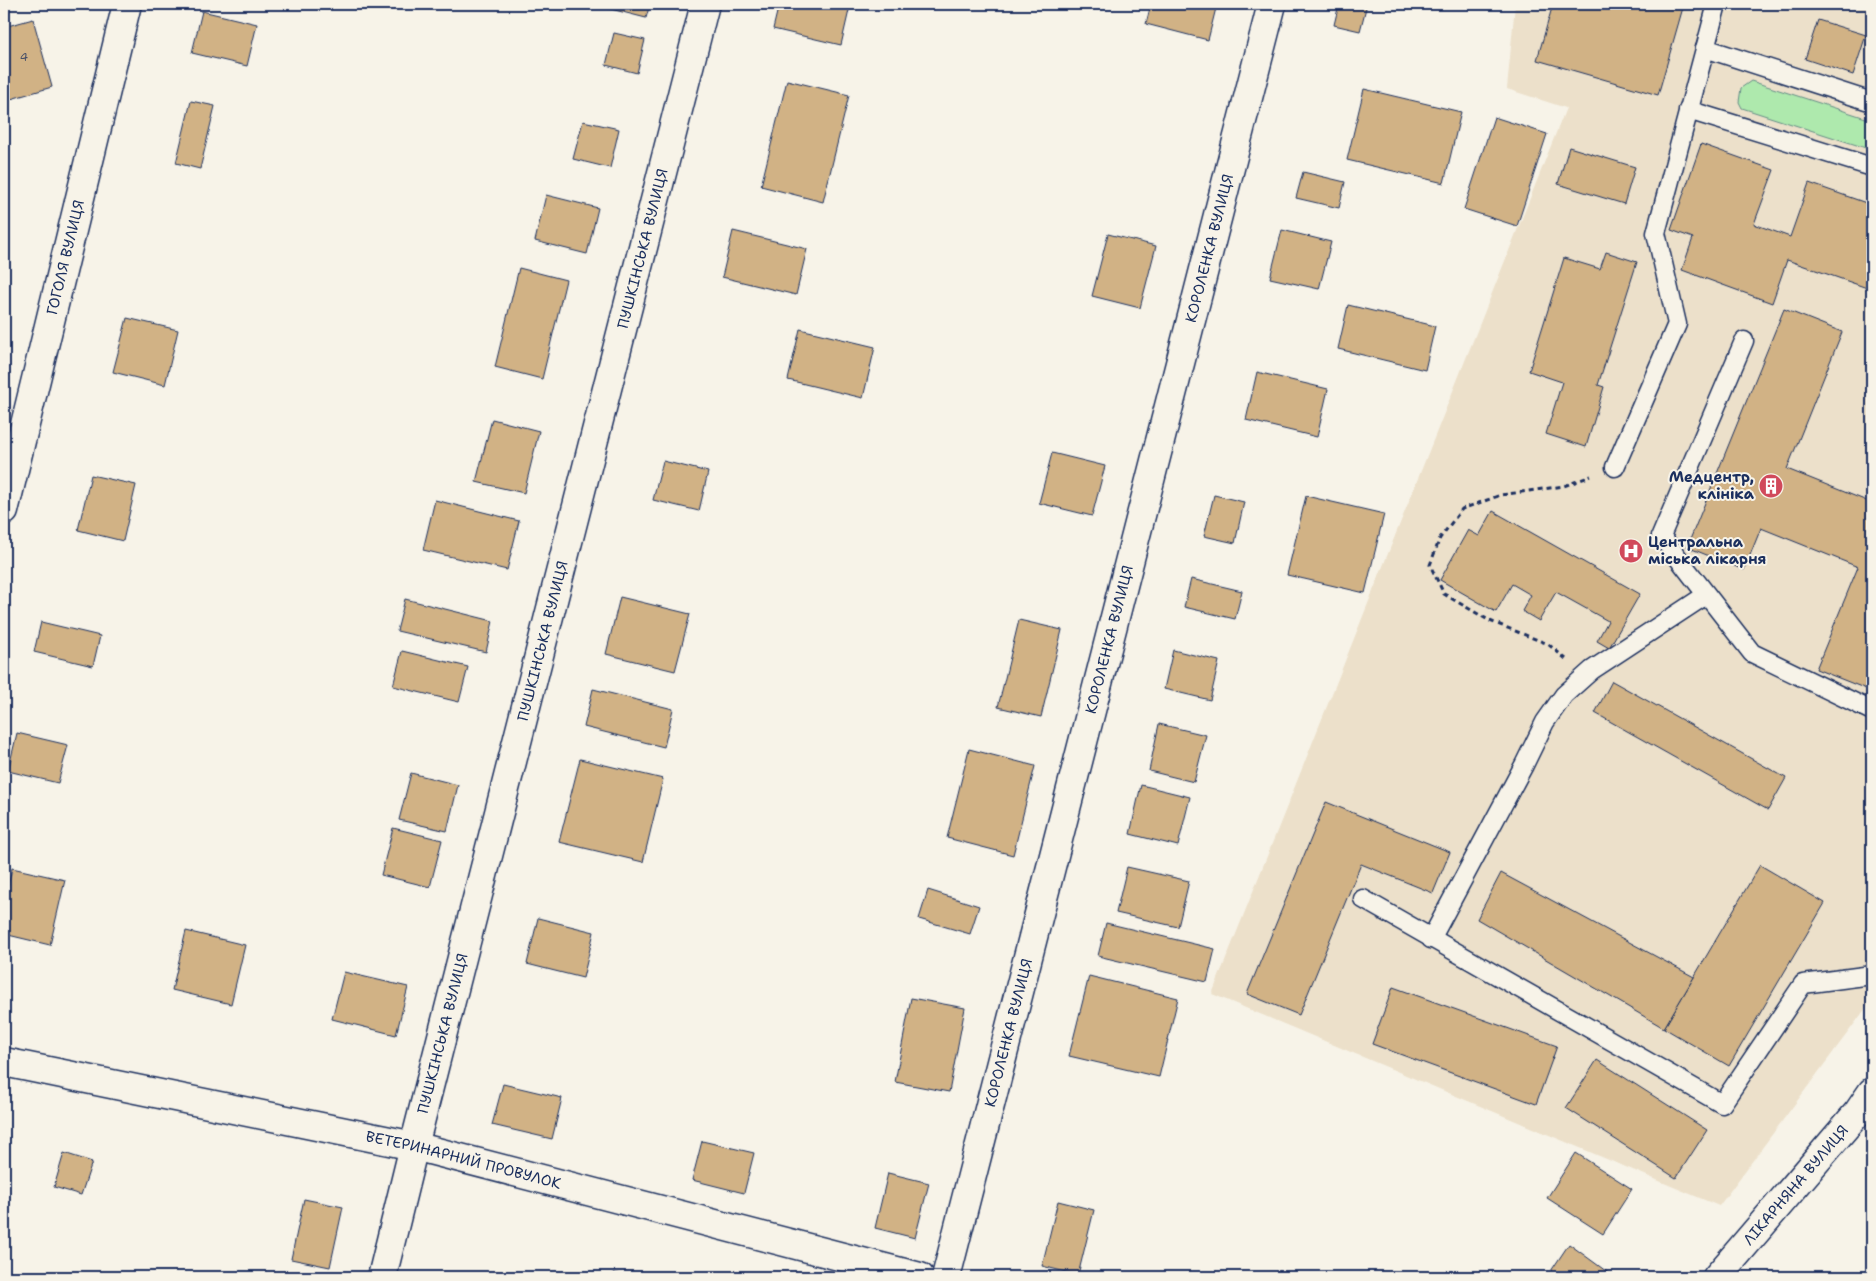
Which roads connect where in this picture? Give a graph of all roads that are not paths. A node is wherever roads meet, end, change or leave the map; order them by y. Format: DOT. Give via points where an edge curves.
graph roads {
  1 [pos="127,4"];
  2 [pos="705,4"];
  3 [pos="1272,4"];
  4 [pos="1717,4"];
  5 [pos="1705,48"];
  6 [pos="1872,102"];
  7 [pos="1688,110"];
  8 [pos="1872,167"];
  9 [pos="1744,342"];
  10 [pos="1615,467"];
  11 [pos="4,511"];
  12 [pos="1706,594"];
  13 [pos="1872,711"];
  14 [pos="1363,899"];
  15 [pos="1431,939"];
  16 [pos="1872,975"];
  17 [pos="4,1062"];
  18 [pos="1868,1110"];
  19 [pos="414,1146"];
  20 [pos="382,1277"];
  21 [pos="920,1277"];
  22 [pos="946,1277"];
  23 [pos="1717,1277"];
  1 -- 11 [label="street, ГОГОЛЯ ВУЛИЦЯ"];
  2 -- 19 [label="street, ПУШКІНСЬКА ВУЛИЦЯ"];
  3 -- 22 [label="street, КОРОЛЕНКА ВУЛИЦЯ"];
  4 -- 5 [label="lane"];
  5 -- 6 [label="lane"];
  5 -- 7 [label="lane"];
  7 -- 8 [label="lane"];
  7 -- 10 [label="lane" via="1656,233 1677,324"];
  9 -- 12 [label="lane" via="1661,536"];
  12 -- 13 [label="lane" via="1752,653"];
  12 -- 15 [label="lane" via="1592,670 1564,695 1545,722"];
  14 -- 15 [label="lane"];
  15 -- 16 [label="lane" via="1722,1104 1802,984"];
  17 -- 19 [label="street, ВЕТЕРИНАРНИЙ ПРОВУЛОК"];
  18 -- 23 [label="street, ЛІКАРНЯНА ВУЛИЦЯ"];
  19 -- 20 [label="street, ПУШКІНСЬКА ВУЛИЦЯ"];
  19 -- 21 [label="street, ВЕТЕРИНАРНИЙ ПРОВУЛОК"];
}
